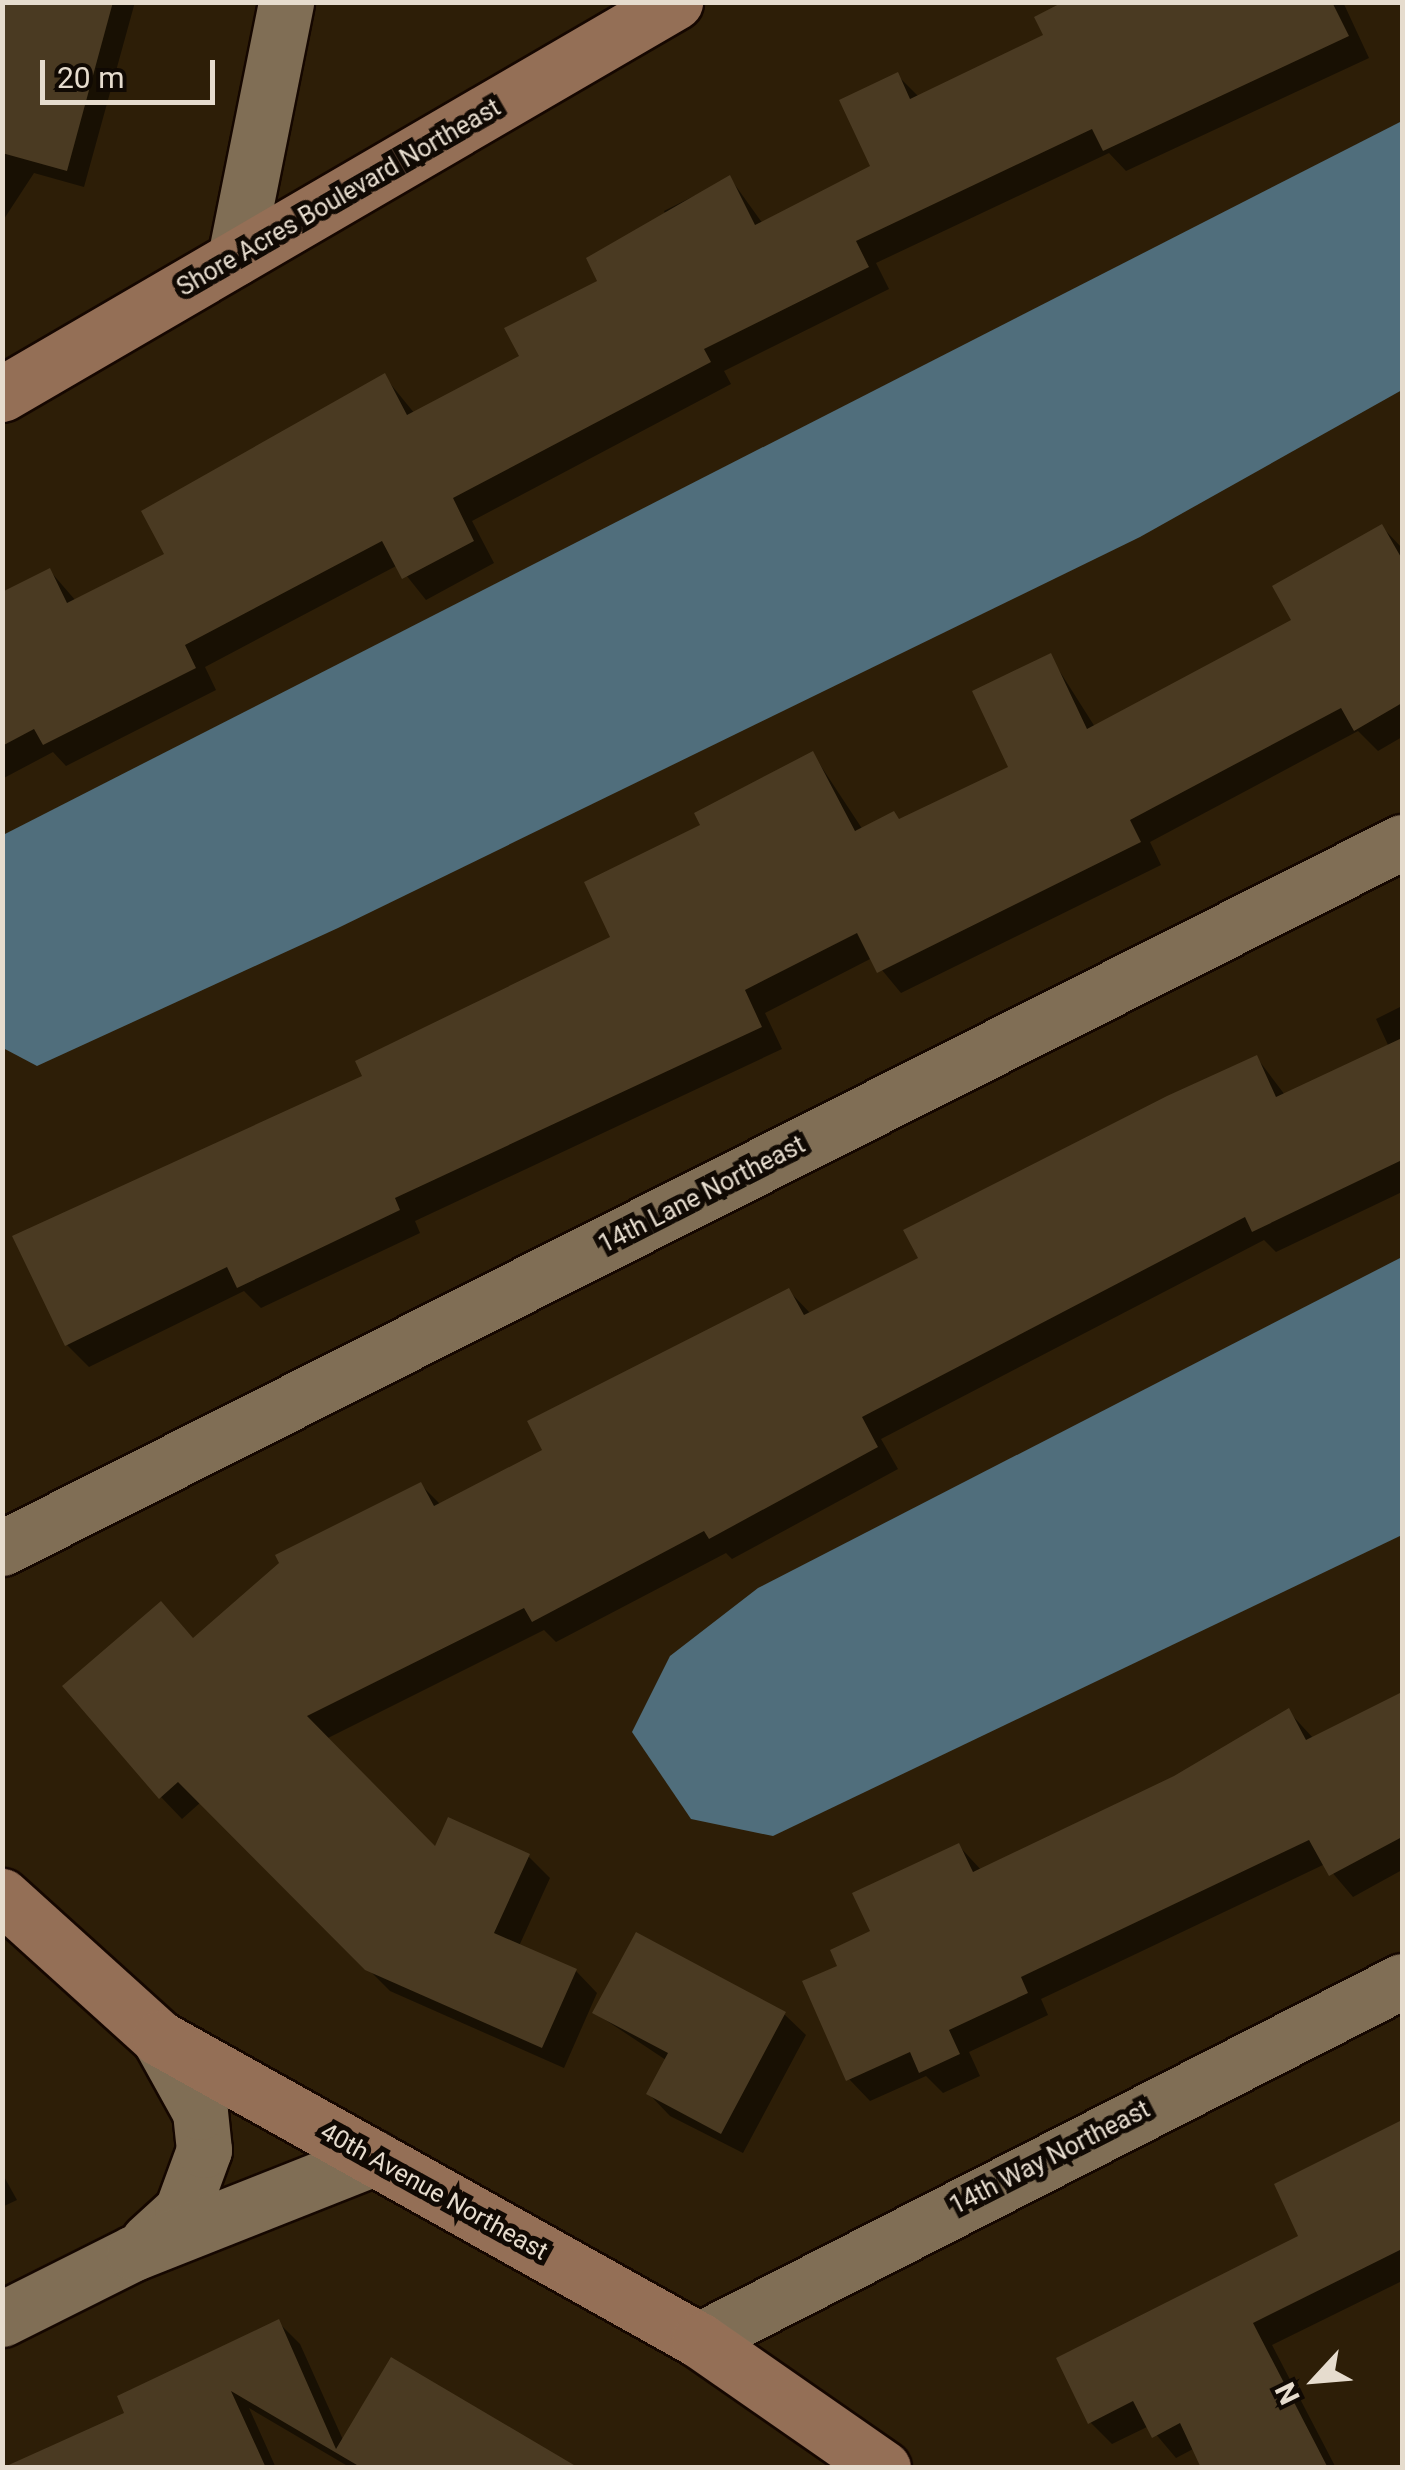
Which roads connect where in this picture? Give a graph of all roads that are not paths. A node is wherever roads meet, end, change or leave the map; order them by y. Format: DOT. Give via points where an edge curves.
graph roads {
  1 [pos="286,2"];
  2 [pos="676,2"];
  3 [pos="235,258"];
  4 [pos="2,394"];
  5 [pos="1402,842"];
  6 [pos="2,1548"];
  7 [pos="2,1896"];
  8 [pos="1402,1981"];
  9 [pos="159,2038"];
  10 [pos="374,2158"];
  11 [pos="134,2252"];
  12 [pos="2,2319"];
  13 [pos="700,2340"];
  14 [pos="883,2468"];
  1 -- 3 [label="street"];
  2 -- 3 [label="street, Shore Acres Boulevard Northeast"];
  3 -- 4 [label="street, Shore Acres Boulevard Northeast"];
  5 -- 6 [label="street, 14th Lane Northeast"];
  7 -- 9 [label="street, 40th Avenue Northeast"];
  8 -- 13 [label="street, 14th Way Northeast"];
  9 -- 10 [label="street, 40th Avenue Northeast"];
  9 -- 11 [label="street" via="200,2112 204,2150 182,2210"];
  10 -- 11 [label="street"];
  10 -- 13 [label="street, 40th Avenue Northeast"];
  11 -- 12 [label="street"];
  13 -- 14 [label="street, 40th Avenue Northeast"];
}
